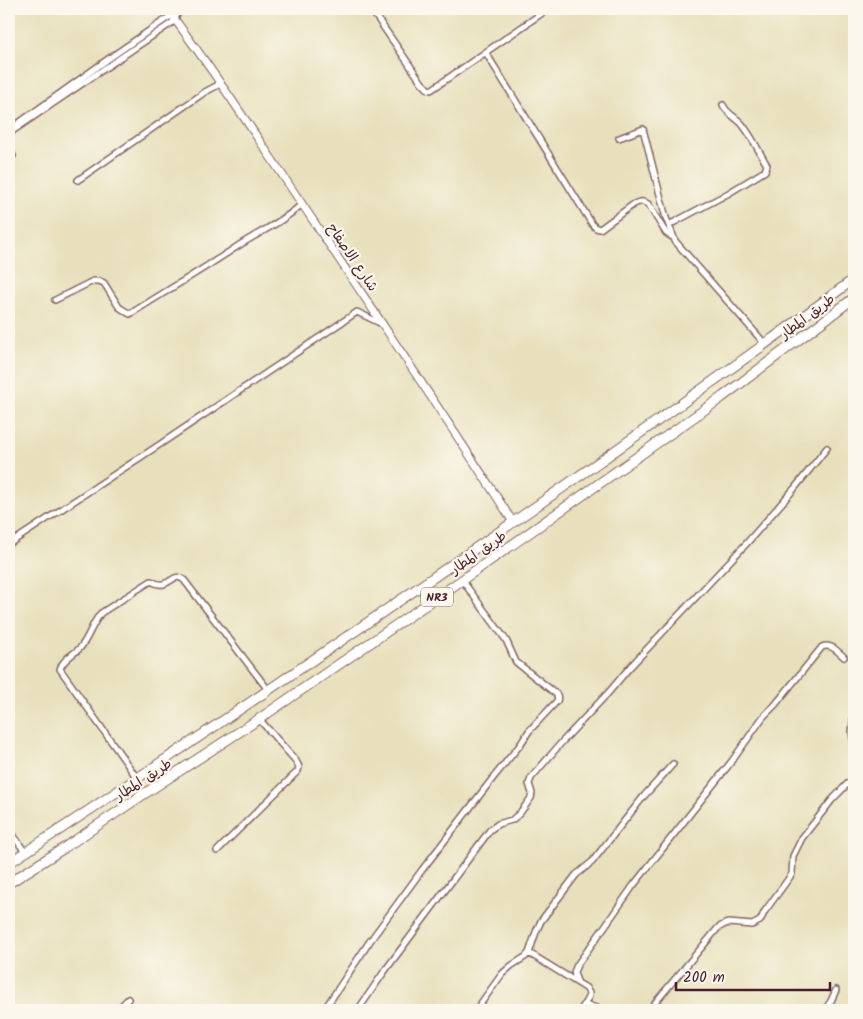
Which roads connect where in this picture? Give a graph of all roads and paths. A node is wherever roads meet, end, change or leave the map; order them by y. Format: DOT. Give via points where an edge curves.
graph roads {
  1 [pos="180,9"];
  2 [pos="371,9"];
  3 [pos="548,9"];
  4 [pos="172,15"];
  5 [pos="486,53"];
  6 [pos="220,84"];
  7 [pos="723,105"];
  8 [pos="9,130"];
  9 [pos="9,135"];
  10 [pos="619,138"];
  11 [pos="9,148"];
  12 [pos="9,160"];
  13 [pos="78,180"];
  14 [pos="302,204"];
  15 [pos="669,225"];
  16 [pos="674,238"];
  17 [pos="854,279"];
  18 [pos="854,298"];
  19 [pos="55,300"];
  20 [pos="383,324"];
  21 [pos="766,344"];
  22 [pos="827,448"];
  23 [pos="512,522"];
  24 [pos="9,544"];
  25 [pos="462,580"];
  26 [pos="844,657"];
  27 [pos="269,691"];
  28 [pos="854,714"];
  29 [pos="259,720"];
  30 [pos="854,743"];
  31 [pos="673,764"];
  32 [pos="854,777"];
  33 [pos="137,778"];
  34 [pos="9,829"];
  35 [pos="217,851"];
  36 [pos="25,852"];
  37 [pos="9,863"];
  38 [pos="9,883"];
  39 [pos="529,953"];
  40 [pos="578,983"];
  41 [pos="836,990"];
  42 [pos="128,999"];
  43 [pos="584,1004"];
  44 [pos="117,1010"];
  45 [pos="324,1010"];
  46 [pos="358,1010"];
  47 [pos="476,1010"];
  48 [pos="580,1010"];
  49 [pos="603,1010"];
  50 [pos="649,1010"];
  51 [pos="825,1010"];
  1 -- 4 [label="street" via="177,15"];
  2 -- 5 [label="street" via="430,90"];
  3 -- 5 [label="street"];
  4 -- 6 [label="street, شارع الاصفاح"];
  4 -- 8 [label="street"];
  4 -- 9 [label="street"];
  5 -- 16 [label="street" via="596,228 600,229 639,202 644,202 666,233"];
  6 -- 13 [label="street"];
  6 -- 14 [label="street, شارع الاصفاح"];
  7 -- 15 [label="street" via="743,125 767,165 765,171"];
  10 -- 15 [label="street" via="644,129"];
  11 -- 12 [label="street" via="12,156"];
  14 -- 19 [label="street" via="130,314 119,307 104,283 98,281"];
  14 -- 20 [label="street, شارع الاصفاح"];
  15 -- 16 [label="street"];
  16 -- 21 [label="street"];
  17 -- 21 [label="highway, طريق المطار / NR3"];
  18 -- 25 [label="highway, طريق المطار / NR3" via="721,398"];
  20 -- 23 [label="street, شارع الاصفاح"];
  20 -- 24 [label="street" via="357,312"];
  21 -- 23 [label="highway, طريق المطار / NR3"];
  22 -- 46 [label="street" via="746,544 531,778 531,798 520,813 490,830"];
  23 -- 27 [label="highway, طريق المطار / NR3"];
  25 -- 29 [label="highway, طريق المطار / NR3"];
  25 -- 45 [label="street" via="506,640 516,662 555,693 558,699 529,731 422,870"];
  26 -- 40 [label="street" via="830,646 822,647 763,717 577,964 574,972"];
  27 -- 33 [label="highway, طريق المطار / NR3"];
  27 -- 33 [label="street" via="180,577 165,585 151,581 101,613 80,648 61,664 60,669"];
  28 -- 30 [label="street"];
  29 -- 35 [label="street" via="296,761 298,771"];
  29 -- 38 [label="highway, طريق المطار / NR3"];
  31 -- 39 [label="street" via="592,862 576,875 541,921"];
  32 -- 50 [label="street" via="802,838 793,856 792,874 760,920 752,925 729,923 718,928"];
  33 -- 36 [label="highway, طريق المطار / NR3"];
  34 -- 36 [label="street"];
  36 -- 37 [label="highway, طريق المطار / NR3"];
  39 -- 40 [label="street"];
  39 -- 47 [label="street" via="502,974"];
  40 -- 43 [label="street" via="589,993"];
  41 -- 51 [label="street"];
  42 -- 44 [label="street"];
  43 -- 48 [label="street"];
  43 -- 49 [label="street"];
}
